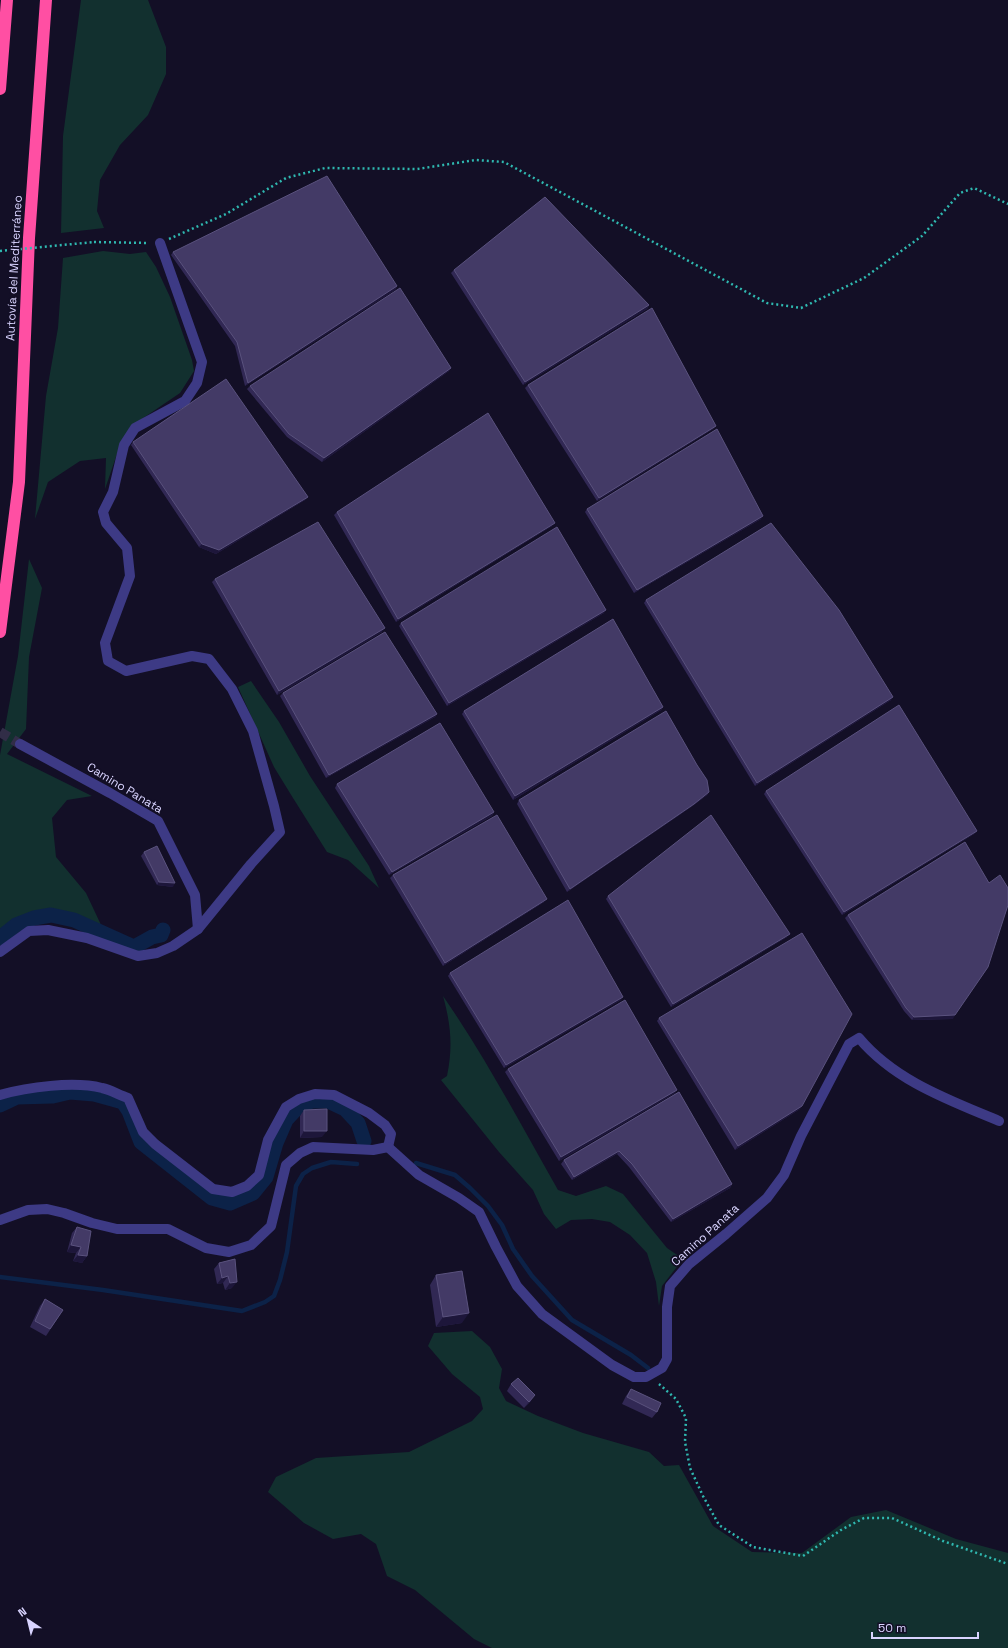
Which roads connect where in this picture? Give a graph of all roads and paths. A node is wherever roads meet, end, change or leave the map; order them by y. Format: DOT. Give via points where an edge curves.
graph roads {
  1 [pos="7,0"];
  2 [pos="46,0"];
  3 [pos="0,89"];
  4 [pos="1008,204"];
  5 [pos="160,243"];
  6 [pos="0,251"];
  7 [pos="0,632"];
  8 [pos="20,744"];
  9 [pos="198,929"];
  10 [pos="0,952"];
  11 [pos="0,1095"];
  12 [pos="999,1121"];
  13 [pos="388,1147"];
  14 [pos="0,1220"];
  15 [pos="646,1377"];
  16 [pos="1008,1564"];
  1 -- 3 [label="highway"];
  2 -- 7 [label="highway, Autovía del Mediterráneo" via="29,238 19,482"];
  4 -- 5 [label="path" via="974,188 960,193 922,236 864,278 801,308 767,303 504,162 476,160 417,169 325,168 286,178 226,214"];
  5 -- 6 [label="path, bridge" via="94,242"];
  5 -- 9 [label="street" via="202,362 197,383 185,401 135,428 124,445 113,492 104,512 106,523 127,548 130,576 105,643 108,661 126,671 192,656 209,659 232,689 253,731 280,832"];
  8 -- 9 [label="street, Camino Panata" via="158,821 196,895"];
  9 -- 10 [label="street" via="157,953 138,956 87,938 48,930 29,932"];
  11 -- 13 [label="street" via="29,1089 84,1085 103,1088 128,1098 143,1132 213,1189 232,1192 247,1186 259,1175 268,1140 286,1107 315,1094 334,1095 369,1113 385,1125 391,1134"];
  12 -- 15 [label="street, Camino Panata" via="922,1088 871,1052 860,1038 849,1044 801,1136 784,1175 767,1198 689,1264 670,1286 667,1307 667,1359 662,1368"];
  13 -- 14 [label="street" via="373,1150 313,1147 300,1153 286,1165 271,1226 251,1245 229,1252 206,1248 168,1229 117,1229 47,1209 28,1210"];
  13 -- 15 [label="street" via="419,1175 479,1212 517,1286 542,1314 612,1365 634,1377"];
  15 -- 16 [label="path" via="662,1386 676,1399 686,1418 685,1442 690,1468 719,1525 753,1547 803,1556 864,1518 892,1518 944,1541"];
}
